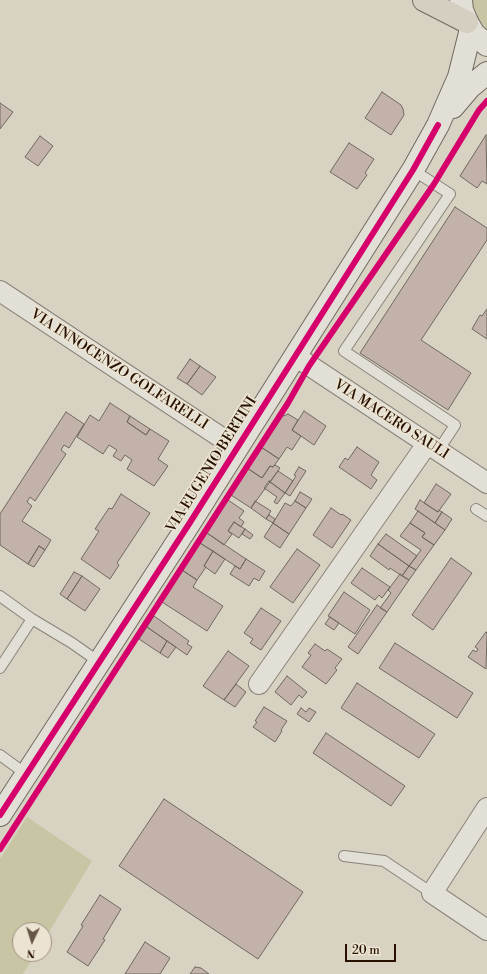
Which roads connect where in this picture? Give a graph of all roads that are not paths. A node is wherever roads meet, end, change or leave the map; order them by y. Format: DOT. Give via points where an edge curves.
graph roads {
  1 [pos="424,0"];
  2 [pos="461,0"];
  3 [pos="469,25"];
  4 [pos="487,45"];
  5 [pos="487,74"];
  6 [pos="438,125"];
  7 [pos="413,170"];
  8 [pos="0,291"];
  9 [pos="295,356"];
  10 [pos="432,447"];
  11 [pos="237,448"];
  12 [pos="487,483"];
  13 [pos="476,509"];
  14 [pos="487,516"];
  15 [pos="0,596"];
  16 [pos="32,619"];
  17 [pos="99,662"];
  18 [pos="0,668"];
  19 [pos="259,684"];
  20 [pos="0,755"];
  21 [pos="26,774"];
  22 [pos="487,808"];
  23 [pos="0,815"];
  24 [pos="344,856"];
  25 [pos="432,894"];
  26 [pos="487,930"];
  1 -- 3 [label="highway"];
  2 -- 3 [label="main road" via="462,10"];
  3 -- 4 [label="main road" via="474,34"];
  3 -- 6 [label="main road, VIA EUGENIO BERTINI" via="459,77"];
  5 -- 6 [label="main road, VIA EUGENIO BERTINI" via="470,87"];
  6 -- 7 [label="main road, VIA EUGENIO BERTINI"];
  7 -- 9 [label="main road, VIA EUGENIO BERTINI"];
  7 -- 10 [label="lane" via="450,194 344,351 454,425"];
  8 -- 11 [label="street, VIA INNOCENZO GOLFARELLI"];
  9 -- 10 [label="street, VIA MACERO SAULI"];
  9 -- 11 [label="main road, VIA EUGENIO BERTINI"];
  10 -- 12 [label="street, VIA MACERO SAULI"];
  10 -- 19 [label="street"];
  11 -- 17 [label="main road, VIA EUGENIO BERTINI"];
  13 -- 14 [label="lane"];
  15 -- 16 [label="lane"];
  16 -- 17 [label="lane"];
  16 -- 18 [label="lane"];
  17 -- 21 [label="main road, VIA EUGENIO BERTINI"];
  20 -- 21 [label="lane"];
  21 -- 23 [label="main road, VIA EUGENIO BERTINI"];
  22 -- 25 [label="street"];
  24 -- 25 [label="lane" via="384,862"];
  25 -- 26 [label="street"];
}
